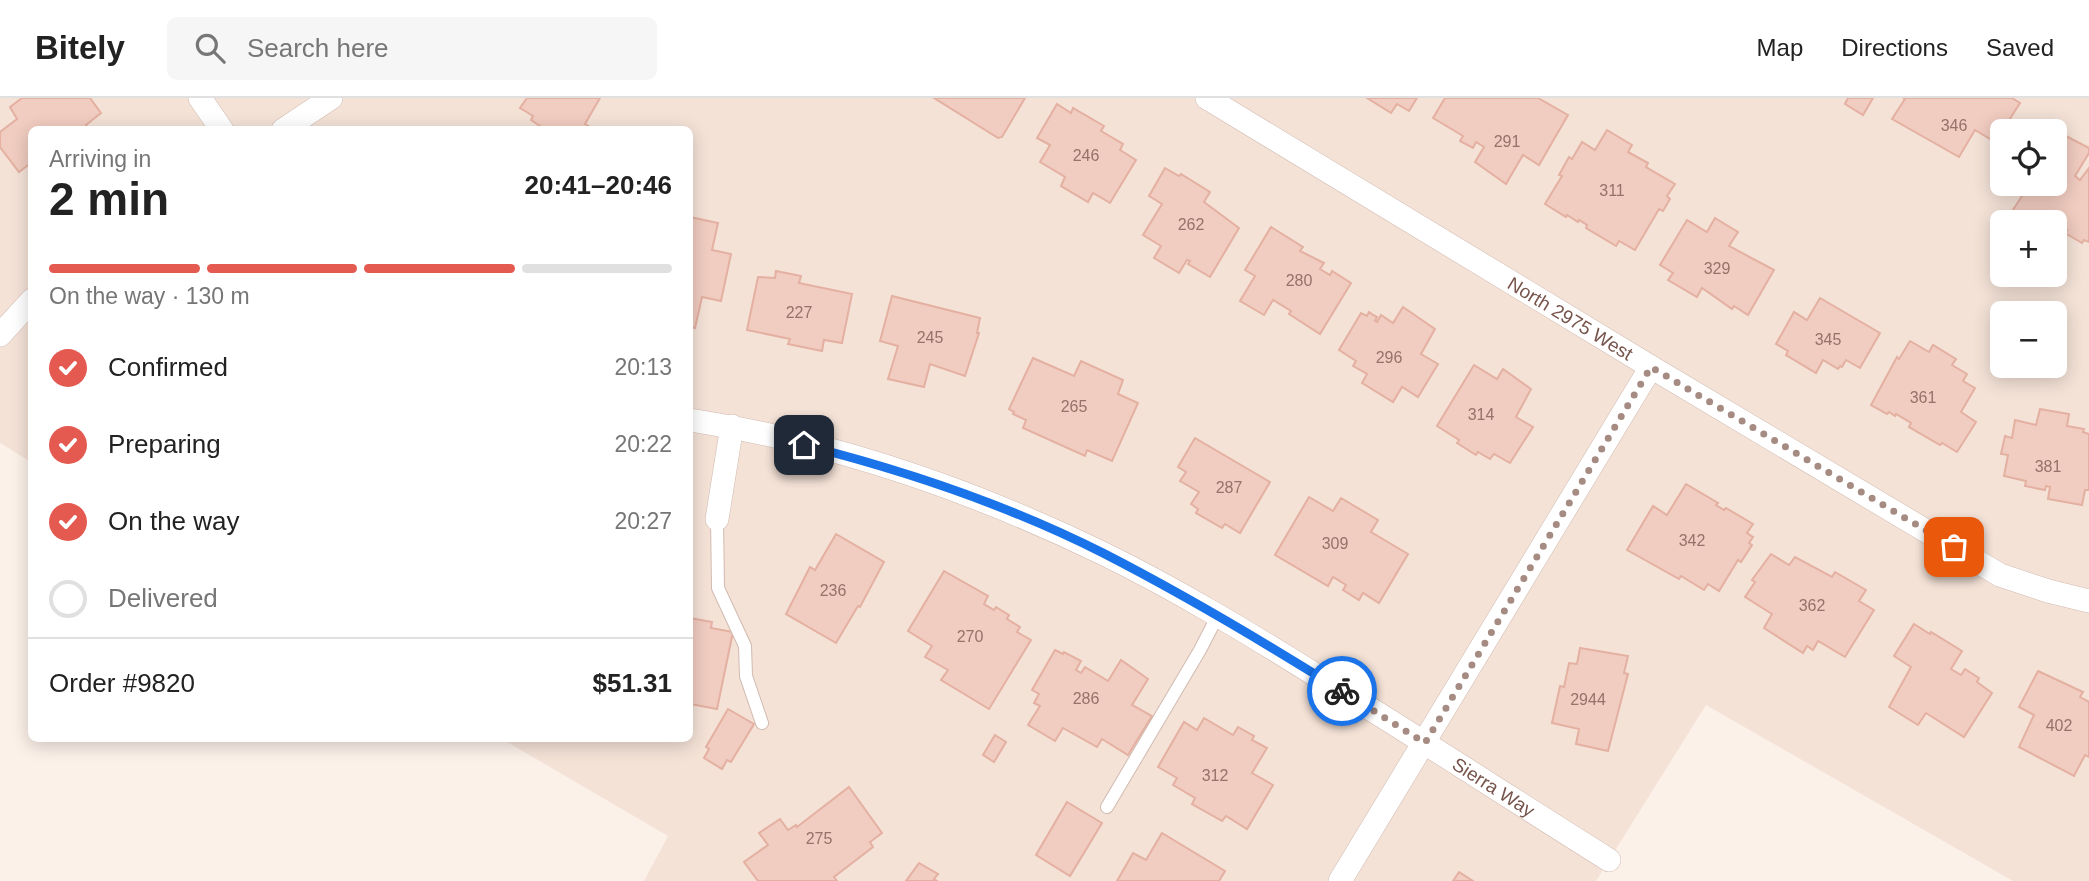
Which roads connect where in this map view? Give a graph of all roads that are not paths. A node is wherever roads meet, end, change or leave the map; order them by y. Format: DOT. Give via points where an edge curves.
graph roads {
  1 [pos="200,98"];
  2 [pos="331,98"];
  3 [pos="1207,98"];
  4 [pos="219,126"];
  5 [pos="289,126"];
  6 [pos="28,304"];
  7 [pos="0,335"];
  8 [pos="1651,367"];
  9 [pos="693,420"];
  10 [pos="732,426"];
  11 [pos="717,519"];
  12 [pos="2089,601"];
  13 [pos="1218,615"];
  14 [pos="762,723"];
  15 [pos="1425,743"];
  16 [pos="1107,807"];
  17 [pos="1609,860"];
  18 [pos="1340,881"];
  1 -- 4 [label="street"];
  2 -- 5 [label="street"];
  3 -- 8 [label="street, North 2975 West"];
  6 -- 7 [label="street"];
  8 -- 12 [label="street, North 2975 West" via="2000,575"];
  8 -- 15 [label="street"];
  9 -- 10 [label="street, Sierra Way"];
  10 -- 11 [label="street"];
  10 -- 13 [label="street, Sierra Way" via="877,463 983,500 1102,553"];
  11 -- 14 [label="lane" via="718,588 745,646 746,676"];
  13 -- 15 [label="street, Sierra Way"];
  13 -- 16 [label="lane"];
  15 -- 17 [label="street, Sierra Way"];
  15 -- 18 [label="street"];
}
